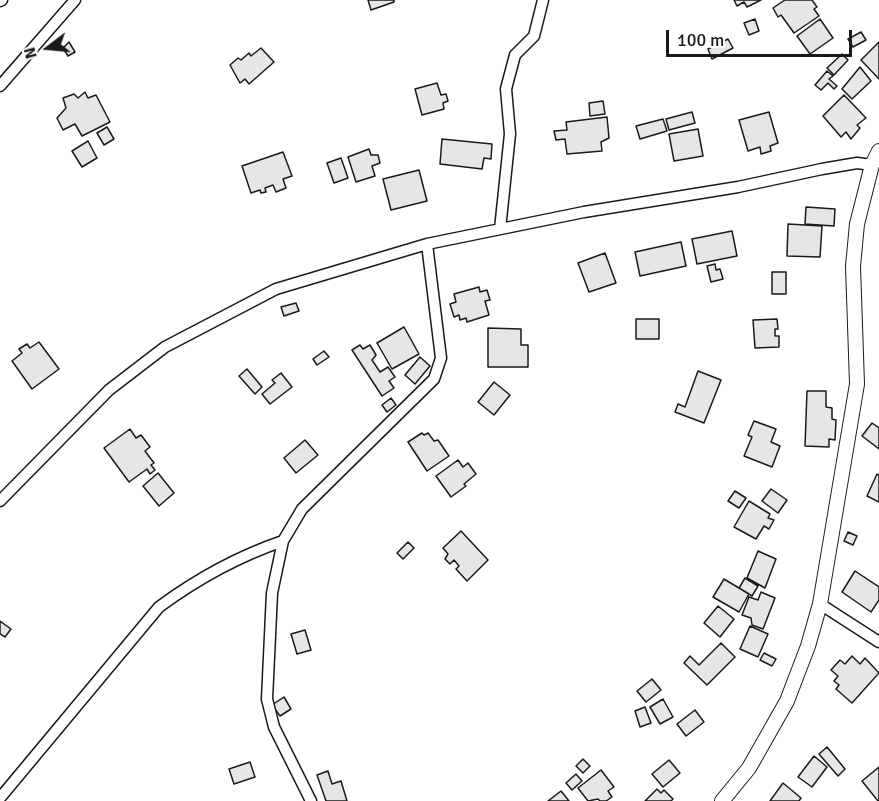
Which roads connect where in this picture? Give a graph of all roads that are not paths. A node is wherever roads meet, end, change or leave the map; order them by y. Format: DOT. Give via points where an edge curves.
graph roads {
  1 [pos="75,0"];
  2 [pos="543,0"];
  3 [pos="0,86"];
  4 [pos="879,151"];
  5 [pos="872,165"];
  6 [pos="500,229"];
  7 [pos="427,244"];
  8 [pos="0,501"];
  9 [pos="283,541"];
  10 [pos="820,604"];
  11 [pos="879,642"];
  12 [pos="0,798"];
  13 [pos="310,801"];
  14 [pos="722,801"];
  1 -- 3 [label="street"];
  2 -- 6 [label="street" via="534,36 515,55 506,89 510,134"];
  4 -- 5 [label="street"];
  5 -- 6 [label="street" via="857,163 822,169"];
  5 -- 10 [label="street" via="857,224 853,266 857,384"];
  6 -- 7 [label="street"];
  7 -- 8 [label="street" via="276,289 165,347 109,390"];
  7 -- 9 [label="street" via="441,358 434,379 303,509"];
  9 -- 12 [label="street" via="256,551 159,607"];
  9 -- 13 [label="street" via="272,593 267,699 274,727"];
  10 -- 11 [label="street"];
  10 -- 14 [label="street" via="787,701 749,768"];
}
